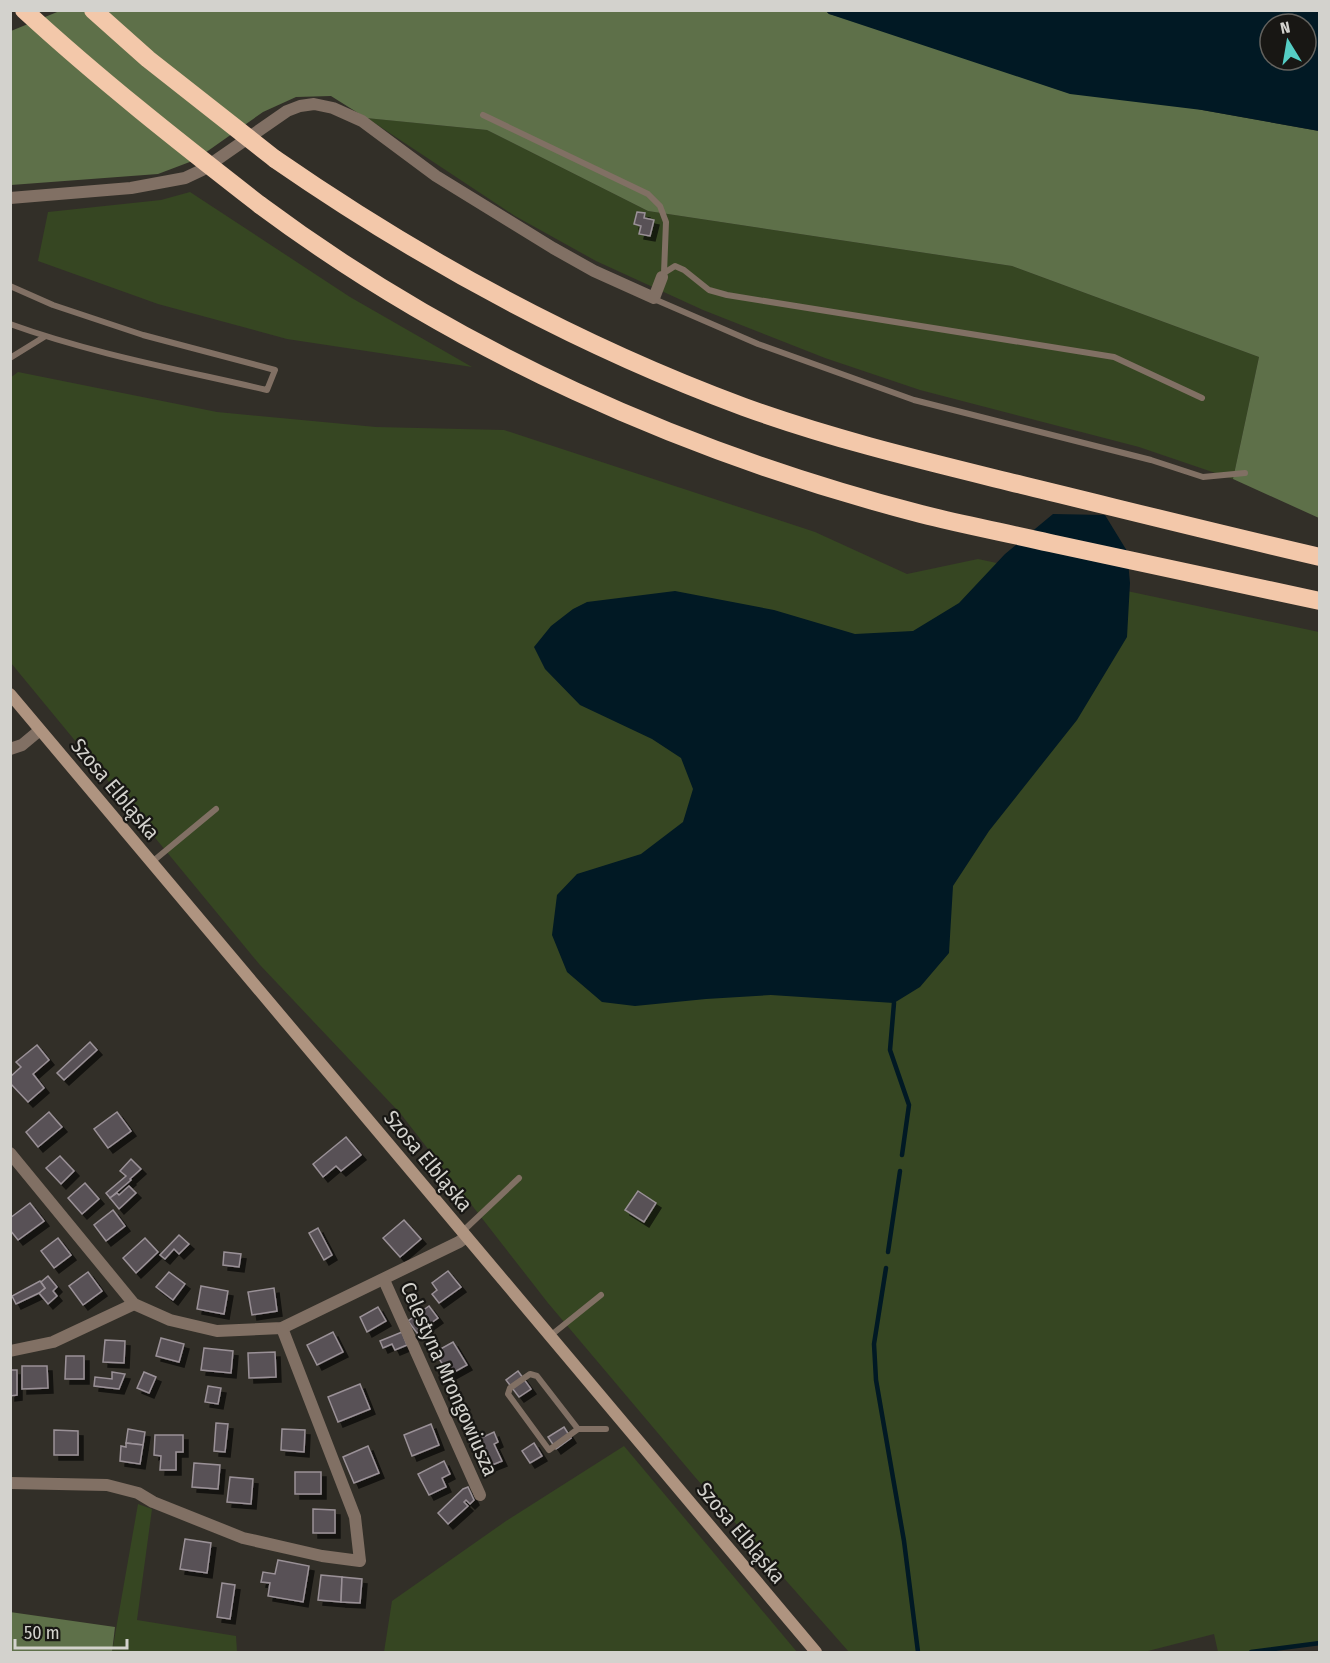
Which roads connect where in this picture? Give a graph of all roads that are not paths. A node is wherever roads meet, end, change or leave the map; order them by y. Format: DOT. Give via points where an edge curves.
graph roads {
  1 [pos="24,10"];
  2 [pos="93,10"];
  3 [pos="483,115"];
  4 [pos="10,198"];
  5 [pos="663,275"];
  6 [pos="10,286"];
  7 [pos="654,298"];
  8 [pos="10,324"];
  9 [pos="44,337"];
  10 [pos="10,358"];
  11 [pos="1202,398"];
  12 [pos="1245,473"];
  13 [pos="1320,557"];
  14 [pos="1320,601"];
  15 [pos="10,694"];
  16 [pos="40,730"];
  17 [pos="10,749"];
  18 [pos="216,809"];
  19 [pos="151,862"];
  20 [pos="10,1153"];
  21 [pos="519,1178"];
  22 [pos="464,1235"];
  23 [pos="384,1280"];
  24 [pos="600,1295"];
  25 [pos="134,1304"];
  26 [pos="282,1328"];
  27 [pos="550,1336"];
  28 [pos="10,1351"];
  29 [pos="578,1429"];
  30 [pos="606,1429"];
  31 [pos="10,1483"];
  32 [pos="480,1495"];
  33 [pos="816,1653"];
  1 -- 14 [label="highway, bridge" via="164,130 305,239 518,364 730,455 835,490 922,515"];
  2 -- 13 [label="highway, bridge" via="148,59 275,159 333,199 467,280 647,367 744,407 847,441"];
  3 -- 5 [label="lane" via="648,194 660,206 666,222"];
  4 -- 7 [label="street" via="131,188 185,178 287,111 314,104 362,121 436,176 553,248"];
  5 -- 7 [label="street"];
  5 -- 11 [label="lane" via="675,266 709,290 727,295 1114,357"];
  6 -- 9 [label="lane" via="142,335 275,370 267,390"];
  7 -- 12 [label="lane" via="758,344 914,400 1151,460 1203,477"];
  8 -- 9 [label="lane"];
  9 -- 10 [label="lane"];
  15 -- 16 [label="main road, Szosa Elbląska"];
  16 -- 17 [label="street" via="22,745"];
  16 -- 19 [label="main road, Szosa Elbląska"];
  18 -- 19 [label="lane"];
  19 -- 22 [label="main road, Szosa Elbląska"];
  20 -- 25 [label="street, Celestyna Mrongowiusza"];
  21 -- 22 [label="lane"];
  22 -- 23 [label="street, Celestyna Mrongowiusza" via="459,1242"];
  22 -- 27 [label="main road, Szosa Elbląska"];
  23 -- 26 [label="street, Celestyna Mrongowiusza"];
  23 -- 32 [label="street, Celestyna Mrongowiusza"];
  24 -- 27 [label="lane"];
  25 -- 26 [label="street, Celestyna Mrongowiusza" via="170,1320 217,1331"];
  25 -- 28 [label="street" via="53,1342"];
  26 -- 31 [label="street" via="355,1517 360,1561 243,1538 138,1493 107,1485"];
  27 -- 33 [label="main road, Szosa Elbląska"];
  29 -- 29 [label="lane" via="537,1376 530,1374 510,1388 508,1394 549,1450"];
  29 -- 30 [label="lane"];
}
